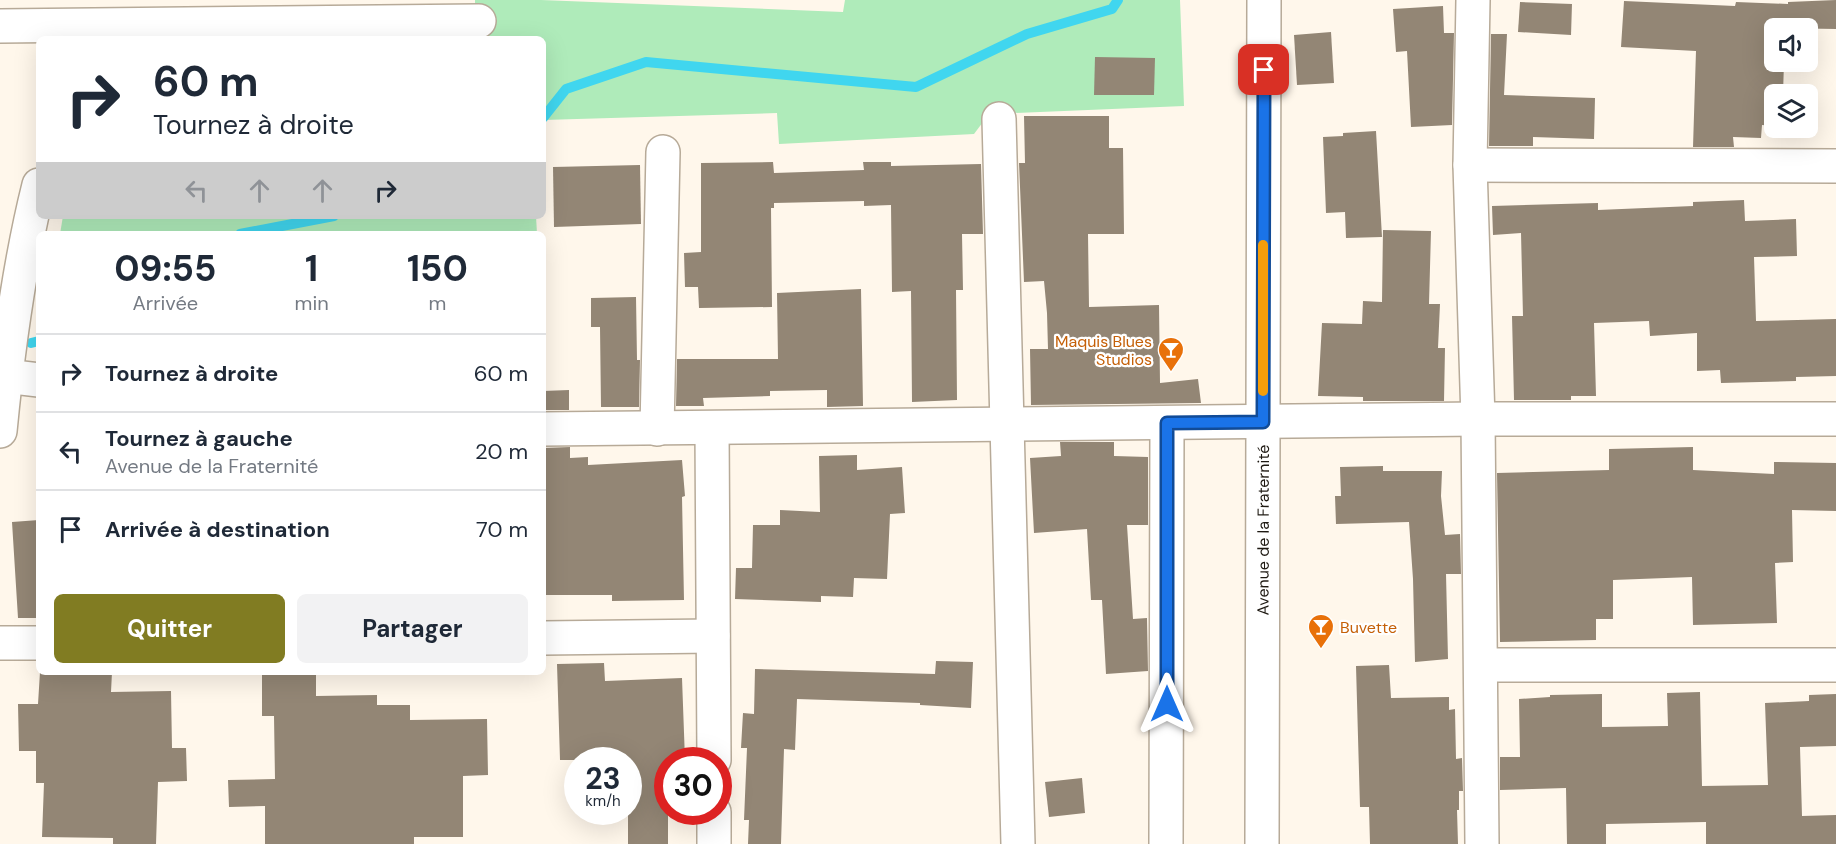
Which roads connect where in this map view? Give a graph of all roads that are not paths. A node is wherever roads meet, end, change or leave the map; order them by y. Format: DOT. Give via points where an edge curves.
graph roads {
  1 [pos="1264,0"];
  2 [pos="1473,0"];
  3 [pos="81,21"];
  4 [pos="479,21"];
  5 [pos="0,26"];
  6 [pos="999,119"];
  7 [pos="663,152"];
  8 [pos="1470,165"];
  9 [pos="1836,166"];
  10 [pos="36,191"];
  11 [pos="14,231"];
  12 [pos="6,376"];
  13 [pos="36,380"];
  14 [pos="1478,419"];
  15 [pos="1836,419"];
  16 [pos="1263,422"];
  17 [pos="1167,423"];
  18 [pos="1007,425"];
  19 [pos="712,428"];
  20 [pos="546,429"];
  21 [pos="657,429"];
  22 [pos="0,430"];
  23 [pos="713,636"];
  24 [pos="546,638"];
  25 [pos="0,643"];
  26 [pos="36,643"];
  27 [pos="1481,665"];
  28 [pos="1836,665"];
  29 [pos="714,747"];
  30 [pos="714,825"];
  31 [pos="714,844"];
  32 [pos="1018,844"];
  33 [pos="1166,844"];
  34 [pos="1263,844"];
  35 [pos="1482,844"];
  1 -- 16 [label="street, Avenue de la Fraternité"];
  2 -- 8 [label="street"];
  3 -- 4 [label="street"];
  3 -- 5 [label="street"];
  6 -- 18 [label="street"];
  7 -- 21 [label="street"];
  8 -- 9 [label="street"];
  8 -- 14 [label="street"];
  10 -- 11 [label="street"];
  11 -- 12 [label="street"];
  12 -- 13 [label="street"];
  12 -- 22 [label="street"];
  14 -- 15 [label="street"];
  14 -- 16 [label="street"];
  14 -- 27 [label="street"];
  16 -- 17 [label="street"];
  16 -- 34 [label="street, Avenue de la Fraternité"];
  17 -- 18 [label="street"];
  17 -- 33 [label="street"];
  18 -- 19 [label="street"];
  18 -- 32 [label="street"];
  19 -- 21 [label="street"];
  19 -- 23 [label="street"];
  20 -- 21 [label="street"];
  23 -- 24 [label="street"];
  23 -- 29 [label="street"];
  25 -- 26 [label="street"];
  27 -- 28 [label="street"];
  27 -- 35 [label="street"];
  30 -- 31 [label="street"];
}
